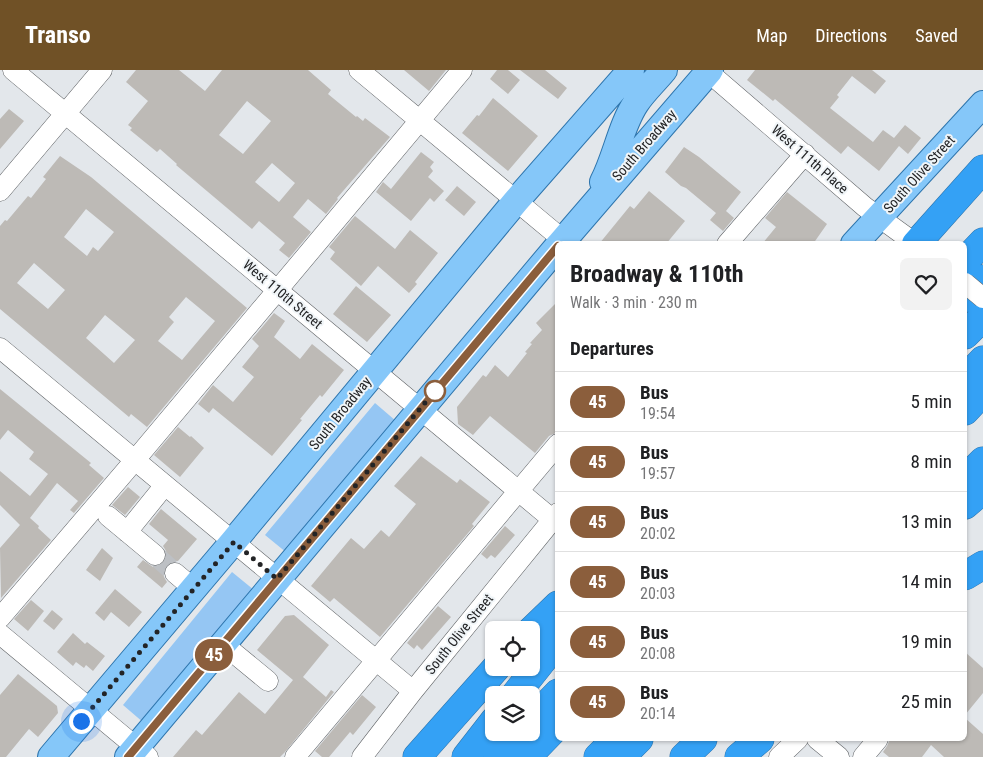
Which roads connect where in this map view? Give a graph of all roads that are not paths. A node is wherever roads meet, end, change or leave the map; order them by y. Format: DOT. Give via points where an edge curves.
graph roads {
  1 [pos="13,70"];
  2 [pos="102,70"];
  3 [pos="359,70"];
  4 [pos="462,70"];
  5 [pos="631,70"];
  6 [pos="664,70"];
  7 [pos="708,70"];
  8 [pos="983,104"];
  9 [pos="65,114"];
  10 [pos="419,120"];
  11 [pos="805,154"];
  12 [pos="983,169"];
  13 [pos="0,191"];
  14 [pos="516,201"];
  15 [pos="591,208"];
  16 [pos="880,218"];
  17 [pos="560,241"];
  18 [pos="564,241"];
  19 [pos="730,241"];
  20 [pos="857,241"];
  21 [pos="912,241"];
  22 [pos="919,241"];
  23 [pos="983,242"];
  24 [pos="555,251"];
  25 [pos="967,259"];
  26 [pos="983,279"];
  27 [pos="967,285"];
  28 [pos="277,290"];
  29 [pos="967,296"];
  30 [pos="983,298"];
  31 [pos="983,317"];
  32 [pos="967,333"];
  33 [pos="0,348"];
  34 [pos="983,360"];
  35 [pos="375,370"];
  36 [pos="967,377"];
  37 [pos="983,392"];
  38 [pos="983,404"];
  39 [pos="420,408"];
  40 [pos="967,409"];
  41 [pos="967,417"];
  42 [pos="555,448"];
  43 [pos="135,460"];
  44 [pos="983,461"];
  45 [pos="967,477"];
  46 [pos="165,485"];
  47 [pos="519,490"];
  48 [pos="983,490"];
  49 [pos="967,503"];
  50 [pos="108,516"];
  51 [pos="555,516"];
  52 [pos="127,532"];
  53 [pos="234,542"];
  54 [pos="154,556"];
  55 [pos="983,565"];
  56 [pos="967,575"];
  57 [pos="983,576"];
  58 [pos="277,579"];
  59 [pos="967,589"];
  60 [pos="555,608"];
  61 [pos="0,618"];
  62 [pos="540,622"];
  63 [pos="0,634"];
  64 [pos="223,644"];
  65 [pos="555,645"];
  66 [pos="377,661"];
  67 [pos="489,676"];
  68 [pos="268,682"];
  69 [pos="522,686"];
  70 [pos="413,690"];
  71 [pos="555,696"];
  72 [pos="91,710"];
  73 [pos="540,712"];
  74 [pos="555,728"];
  75 [pos="485,733"];
  76 [pos="512,741"];
  77 [pos="566,741"];
  78 [pos="614,741"];
  79 [pos="637,741"];
  80 [pos="700,741"];
  81 [pos="758,741"];
  82 [pos="796,741"];
  83 [pos="819,741"];
  84 [pos="876,741"];
  85 [pos="137,754"];
  86 [pos="51,757"];
  87 [pos="61,757"];
  88 [pos="295,757"];
  89 [pos="362,757"];
  90 [pos="417,757"];
  91 [pos="466,757"];
  92 [pos="498,757"];
  93 [pos="527,757"];
  94 [pos="551,757"];
  95 [pos="598,757"];
  96 [pos="621,757"];
  97 [pos="684,757"];
  98 [pos="739,757"];
  99 [pos="779,757"];
  100 [pos="839,757"];
  101 [pos="863,757"];
  1 -- 9 [label="street, West 110th Street"];
  2 -- 9 [label="street"];
  3 -- 10 [label="street"];
  4 -- 10 [label="street"];
  5 -- 14 [label="main road, South Broadway"];
  6 -- 15 [label="main road" via="636,103"];
  7 -- 11 [label="street, West 111th Place"];
  7 -- 15 [label="main road, South Broadway"];
  8 -- 16 [label="main road, South Olive Street"];
  9 -- 13 [label="street"];
  9 -- 28 [label="street, West 110th Street"];
  10 -- 14 [label="street"];
  10 -- 28 [label="street"];
  11 -- 16 [label="street, West 111th Place"];
  11 -- 19 [label="street"];
  12 -- 22 [label="highway"];
  14 -- 17 [label="street"];
  14 -- 35 [label="main road, South Broadway"];
  15 -- 18 [label="main road, South Broadway"];
  16 -- 20 [label="main road, South Olive Street"];
  16 -- 21 [label="street, West 111th Place"];
  23 -- 25 [label="highway"];
  24 -- 39 [label="main road, South Broadway"];
  26 -- 29 [label="highway"];
  27 -- 30 [label="street, bridge"];
  28 -- 35 [label="street, West 110th Street"];
  28 -- 43 [label="street"];
  31 -- 32 [label="highway"];
  33 -- 43 [label="street"];
  34 -- 36 [label="highway"];
  35 -- 39 [label="street, West 110th Street"];
  35 -- 53 [label="main road, South Broadway"];
  37 -- 40 [label="highway"];
  38 -- 41 [label="highway"];
  39 -- 47 [label="street, West 110th Street"];
  39 -- 58 [label="main road, South Broadway"];
  42 -- 47 [label="street"];
  43 -- 46 [label="street"];
  43 -- 61 [label="street"];
  44 -- 45 [label="highway"];
  46 -- 52 [label="street"];
  46 -- 53 [label="street"];
  47 -- 51 [label="street, West 110th Street"];
  47 -- 66 [label="street"];
  48 -- 49 [label="highway"];
  50 -- 52 [label="street"];
  51 -- 70 [label="street, South Olive Street"];
  52 -- 54 [label="street"];
  53 -- 58 [label="street"];
  53 -- 72 [label="main road, South Broadway" via="184,581"];
  55 -- 56 [label="highway"];
  57 -- 59 [label="street"];
  58 -- 64 [label="main road, South Broadway"];
  58 -- 66 [label="street"];
  60 -- 62 [label="highway"];
  63 -- 72 [label="street"];
  64 -- 68 [label="street"];
  64 -- 85 [label="main road, South Broadway"];
  65 -- 69 [label="highway"];
  66 -- 70 [label="street"];
  66 -- 88 [label="street"];
  67 -- 90 [label="highway"];
  70 -- 89 [label="street, South Olive Street"];
  71 -- 73 [label="highway"];
  72 -- 85 [label="street"];
  72 -- 86 [label="main road, South Broadway"];
  72 -- 87 [label="main road"];
  74 -- 93 [label="highway"];
  75 -- 91 [label="highway"];
  76 -- 92 [label="highway"];
  77 -- 94 [label="highway"];
  78 -- 95 [label="highway"];
  79 -- 96 [label="highway"];
  80 -- 97 [label="highway"];
  81 -- 98 [label="highway"];
  82 -- 99 [label="street"];
  83 -- 100 [label="street"];
  84 -- 101 [label="street"];
}
